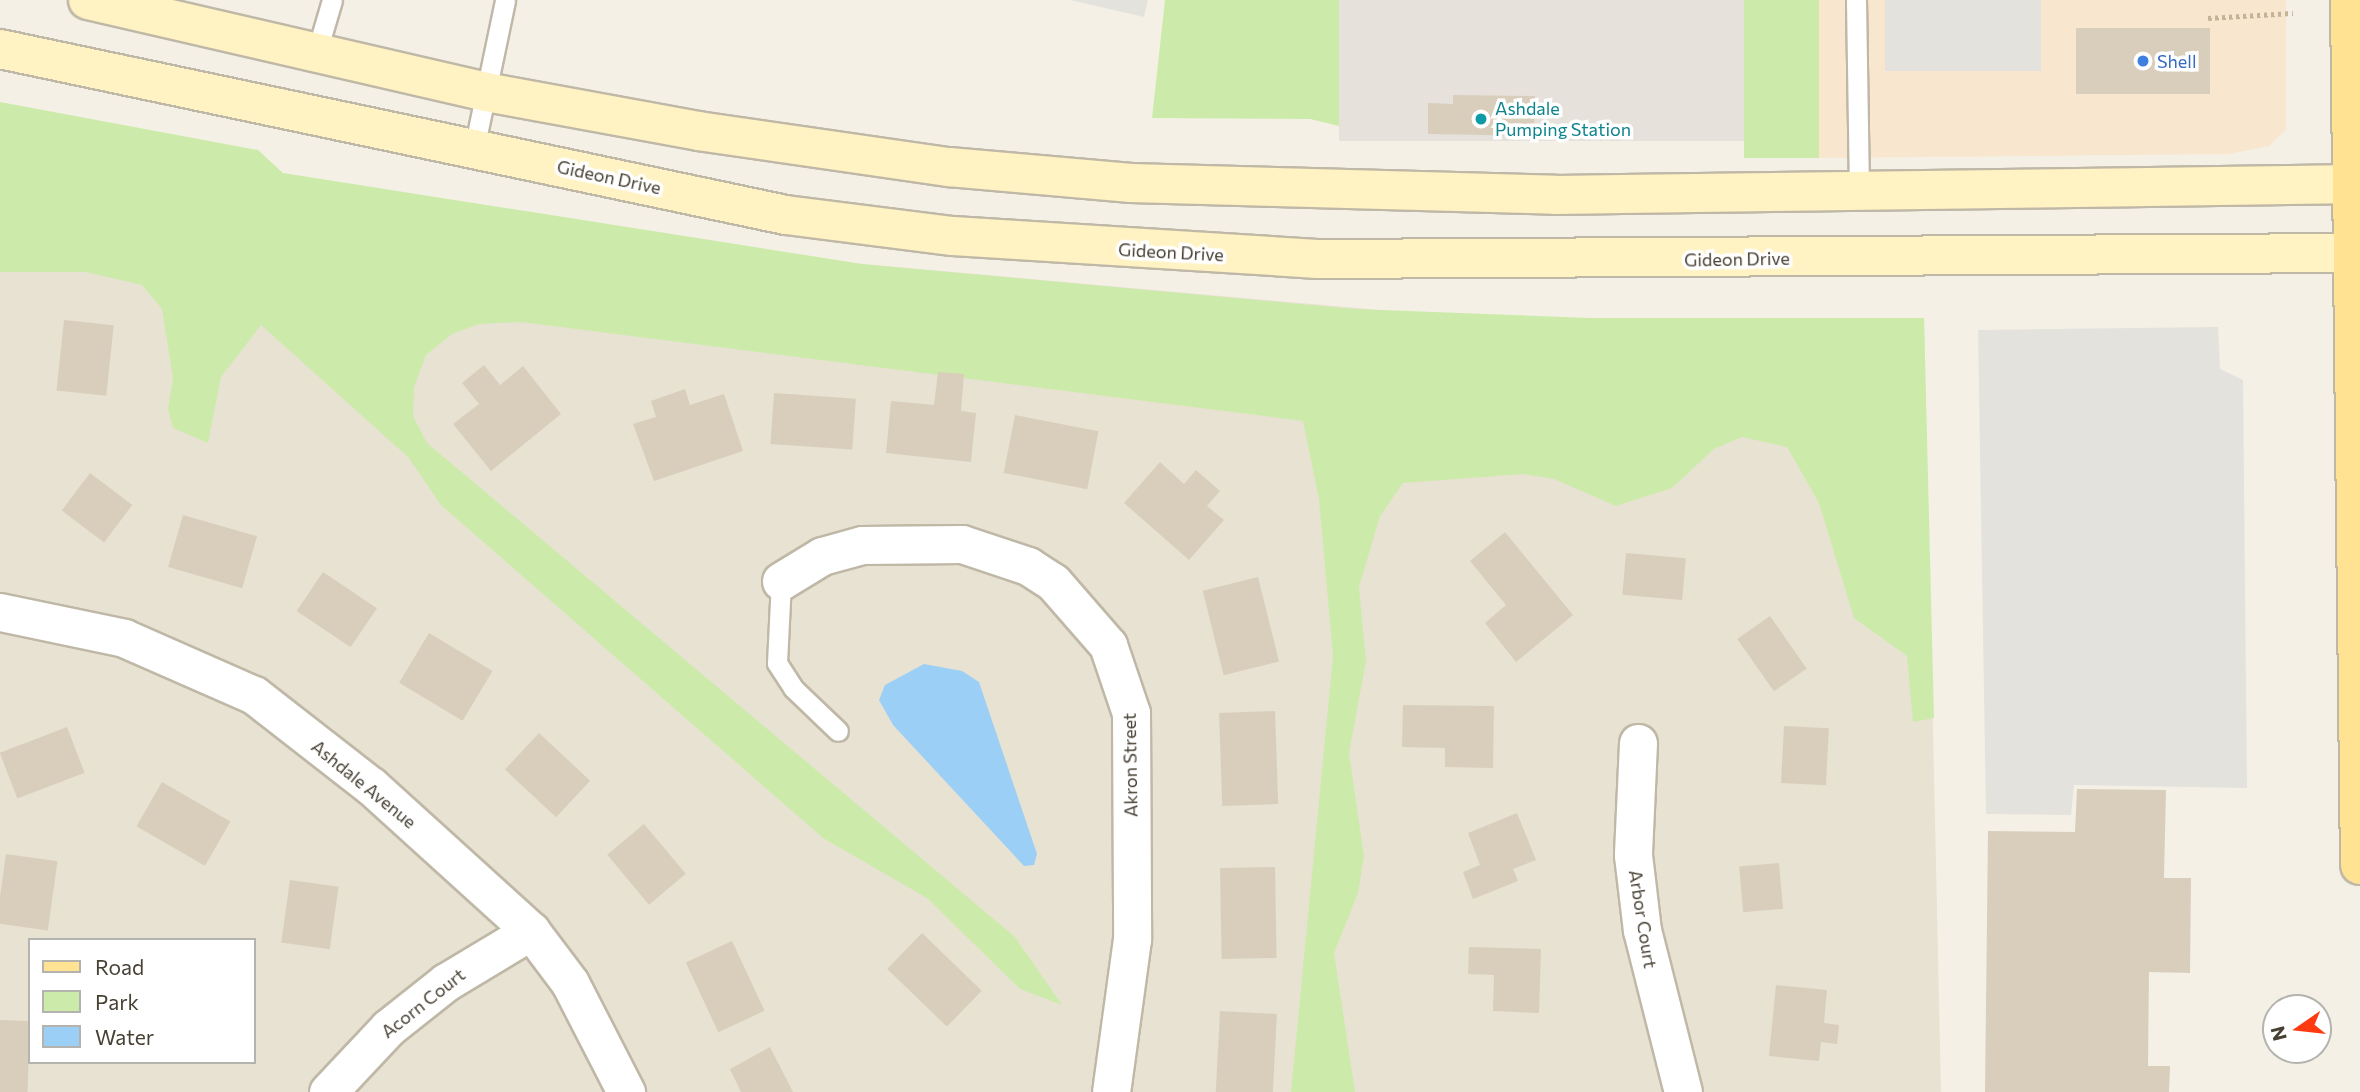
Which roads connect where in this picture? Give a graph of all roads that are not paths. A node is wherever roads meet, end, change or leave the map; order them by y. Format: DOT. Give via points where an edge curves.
graph roads {
  1 [pos="88,0"];
  2 [pos="332,0"];
  3 [pos="505,0"];
  4 [pos="1856,0"];
  5 [pos="2350,0"];
  6 [pos="0,49"];
  7 [pos="317,51"];
  8 [pos="486,92"];
  9 [pos="474,149"];
  10 [pos="2356,184"];
  11 [pos="1859,190"];
  12 [pos="2356,253"];
  13 [pos="781,581"];
  14 [pos="0,612"];
  15 [pos="838,731"];
  16 [pos="1638,743"];
  17 [pos="2360,865"];
  18 [pos="531,931"];
  19 [pos="328,1092"];
  20 [pos="626,1092"];
  21 [pos="1111,1092"];
  22 [pos="1684,1092"];
  1 -- 7 [label="main road"];
  2 -- 7 [label="lane"];
  3 -- 8 [label="lane"];
  4 -- 11 [label="lane"];
  5 -- 10 [label="main road"];
  6 -- 9 [label="main road, Gideon Drive"];
  7 -- 8 [label="main road"];
  8 -- 9 [label="lane"];
  8 -- 11 [label="main road" via="738,137 1131,183 1433,194"];
  9 -- 12 [label="main road, Gideon Drive" via="786,215 1135,251 1624,261"];
  10 -- 11 [label="main road"];
  10 -- 12 [label="main road"];
  12 -- 17 [label="main road"];
  13 -- 15 [label="lane" via="777,663"];
  13 -- 21 [label="street, Akron Street" via="822,556 862,545 962,544 997,553 1053,582 1108,645 1131,713 1132,913 1127,1007"];
  14 -- 18 [label="street, Ashdale Avenue" via="124,638 254,695 371,786"];
  16 -- 22 [label="street, Arbor Court" via="1633,855 1642,930"];
  18 -- 19 [label="street, Acorn Court" via="446,982 388,1028"];
  18 -- 20 [label="street, Ashdale Avenue" via="570,983"];
}
